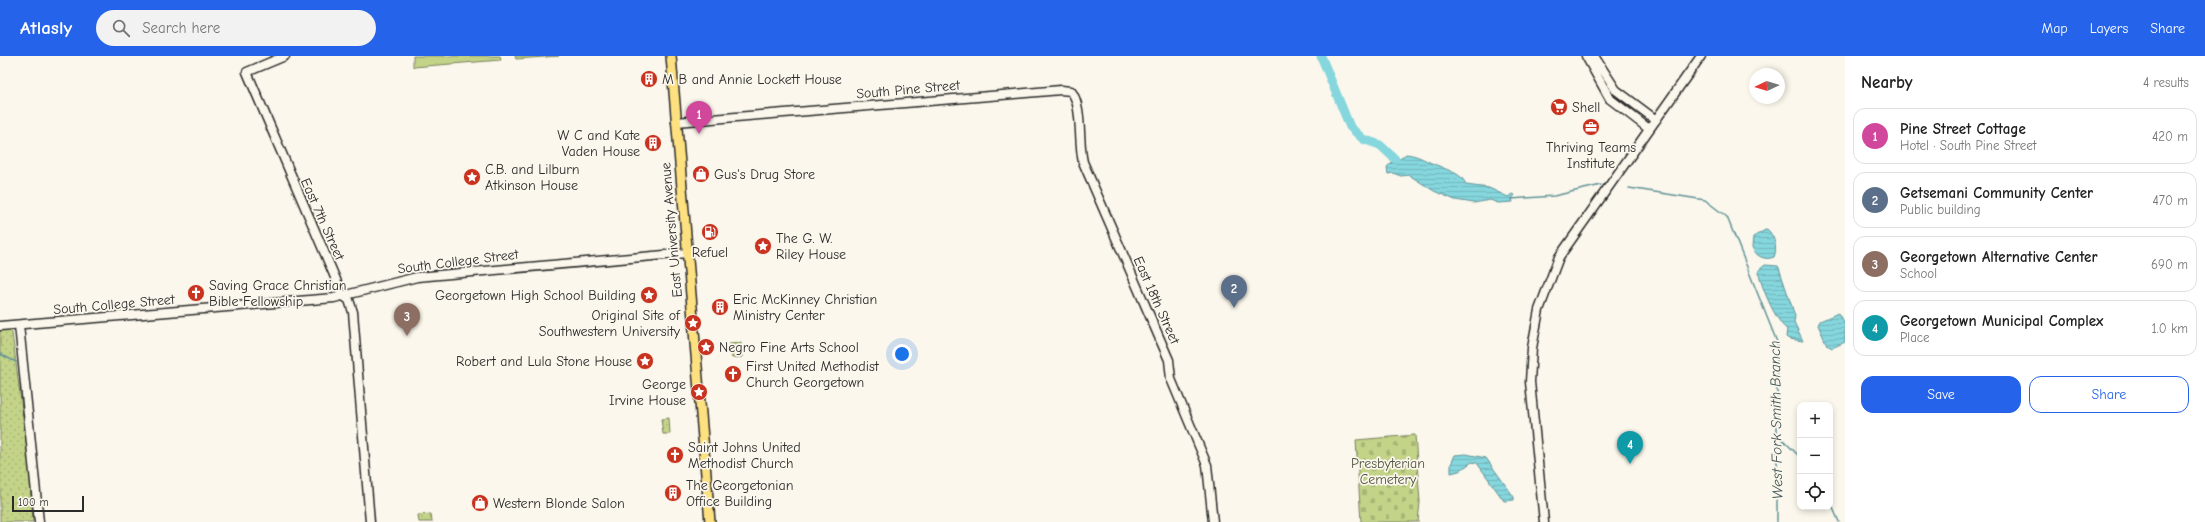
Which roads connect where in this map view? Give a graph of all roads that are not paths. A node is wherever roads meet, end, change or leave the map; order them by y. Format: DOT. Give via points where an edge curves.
graph roads {
  1 [pos="284,56"];
  2 [pos="671,56"];
  3 [pos="1586,56"];
  4 [pos="1594,56"];
  5 [pos="1701,56"];
  6 [pos="1071,91"];
  7 [pos="1656,120"];
  8 [pos="676,122"];
  9 [pos="1649,129"];
  10 [pos="687,253"];
  11 [pos="343,296"];
  12 [pos="19,325"];
  13 [pos="0,326"];
  14 [pos="39,522"];
  15 [pos="370,522"];
  16 [pos="710,522"];
  17 [pos="1213,522"];
  18 [pos="1544,522"];
  1 -- 11 [label="street, East 7th Street" via="247,72"];
  2 -- 8 [label="main road, East University Avenue"];
  3 -- 9 [label="street" via="1610,99"];
  4 -- 7 [label="street" via="1620,94"];
  5 -- 7 [label="street"];
  6 -- 8 [label="street, South Pine Street" via="884,103"];
  6 -- 17 [label="street, East 18th Street" via="1076,99 1083,162 1169,360 1171,379 1207,465"];
  7 -- 9 [label="street"];
  8 -- 10 [label="main road, East University Avenue"];
  9 -- 18 [label="street" via="1559,257 1539,310 1532,348 1530,382"];
  10 -- 11 [label="street, South College Street" via="417,276"];
  10 -- 16 [label="main road, East University Avenue"];
  11 -- 12 [label="street, South College Street"];
  11 -- 15 [label="street, East 7th Street" via="349,300 353,312"];
  12 -- 13 [label="street, South College Street"];
  12 -- 14 [label="street"];
}
